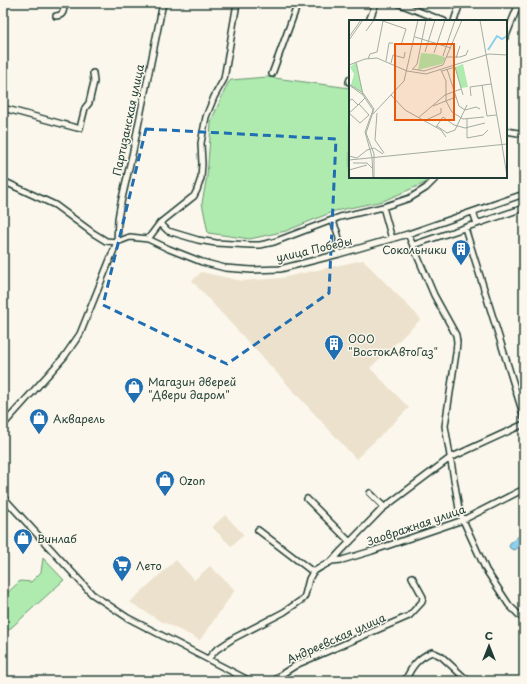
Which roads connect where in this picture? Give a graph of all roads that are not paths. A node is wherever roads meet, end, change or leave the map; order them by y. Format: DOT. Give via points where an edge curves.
graph roads {
  1 [pos="65,3"];
  2 [pos="163,3"];
  3 [pos="237,3"];
  4 [pos="298,3"];
  5 [pos="376,3"];
  6 [pos="397,3"];
  7 [pos="460,3"];
  8 [pos="519,3"];
  9 [pos="56,16"];
  10 [pos="369,20"];
  11 [pos="441,20"];
  12 [pos="454,20"];
  13 [pos="507,33"];
  14 [pos="93,73"];
  15 [pos="272,74"];
  16 [pos="3,108"];
  17 [pos="507,131"];
  18 [pos="524,134"];
  19 [pos="436,178"];
  20 [pos="3,181"];
  21 [pos="524,194"];
  22 [pos="383,207"];
  23 [pos="524,208"];
  24 [pos="473,212"];
  25 [pos="332,220"];
  26 [pos="160,223"];
  27 [pos="477,224"];
  28 [pos="465,228"];
  29 [pos="408,234"];
  30 [pos="148,239"];
  31 [pos="392,239"];
  32 [pos="118,242"];
  33 [pos="413,245"];
  34 [pos="339,254"];
  35 [pos="524,417"];
  36 [pos="524,424"];
  37 [pos="3,425"];
  38 [pos="450,458"];
  39 [pos="524,488"];
  40 [pos="370,493"];
  41 [pos="3,497"];
  42 [pos="308,499"];
  43 [pos="386,506"];
  44 [pos="463,520"];
  45 [pos="258,530"];
  46 [pos="350,542"];
  47 [pos="332,561"];
  48 [pos="313,572"];
  49 [pos="412,577"];
  50 [pos="524,620"];
  51 [pos="208,659"];
  52 [pos="250,681"];
  53 [pos="274,681"];
  54 [pos="405,681"];
  55 [pos="468,681"];
  1 -- 9 [label="street" via="63,14"];
  2 -- 32 [label="street, Партизанская улица" via="120,207"];
  3 -- 26 [label="street" via="224,78 206,118 201,143 202,164 198,190"];
  4 -- 15 [label="street"];
  5 -- 10 [label="street"];
  6 -- 11 [label="street"];
  7 -- 12 [label="street"];
  8 -- 13 [label="street"];
  14 -- 16 [label="street" via="94,82 80,128"];
  17 -- 18 [label="street"];
  19 -- 22 [label="street" via="410,198"];
  20 -- 32 [label="street, улица Победы" via="55,205 106,241"];
  21 -- 24 [label="street, улица Победы"];
  22 -- 25 [label="street"];
  22 -- 31 [label="street"];
  23 -- 27 [label="street"];
  24 -- 27 [label="street"];
  24 -- 29 [label="street, улица Победы"];
  25 -- 26 [label="street" via="260,245 198,240 168,231"];
  25 -- 34 [label="street" via="339,237"];
  26 -- 30 [label="street"];
  27 -- 28 [label="street"];
  28 -- 33 [label="street"];
  28 -- 35 [label="street"];
  29 -- 31 [label="street, улица Победы"];
  29 -- 33 [label="street"];
  30 -- 32 [label="street, улица Победы" via="130,237"];
  30 -- 34 [label="street, улица Победы" via="202,262 225,268 280,268"];
  31 -- 34 [label="street, улица Победы"];
  32 -- 37 [label="street" via="80,334 64,358"];
  33 -- 38 [label="street" via="434,295 456,336 456,353 445,426"];
  36 -- 38 [label="street"];
  38 -- 43 [label="street"];
  38 -- 44 [label="street"];
  39 -- 44 [label="street, Заовражная улица"];
  40 -- 43 [label="street"];
  41 -- 51 [label="street" via="92,594 128,618"];
  42 -- 46 [label="street"];
  43 -- 46 [label="street"];
  44 -- 47 [label="street, Заовражная улица" via="372,551"];
  44 -- 50 [label="street" via="489,576 509,605"];
  45 -- 48 [label="street"];
  46 -- 47 [label="street"];
  47 -- 48 [label="street"];
  48 -- 51 [label="street" via="303,599 234,638"];
  49 -- 53 [label="street, Андреевская улица" via="423,600 409,616 298,664"];
  51 -- 52 [label="street"];
  54 -- 55 [label="street" via="411,668 432,652 439,654"];
}
